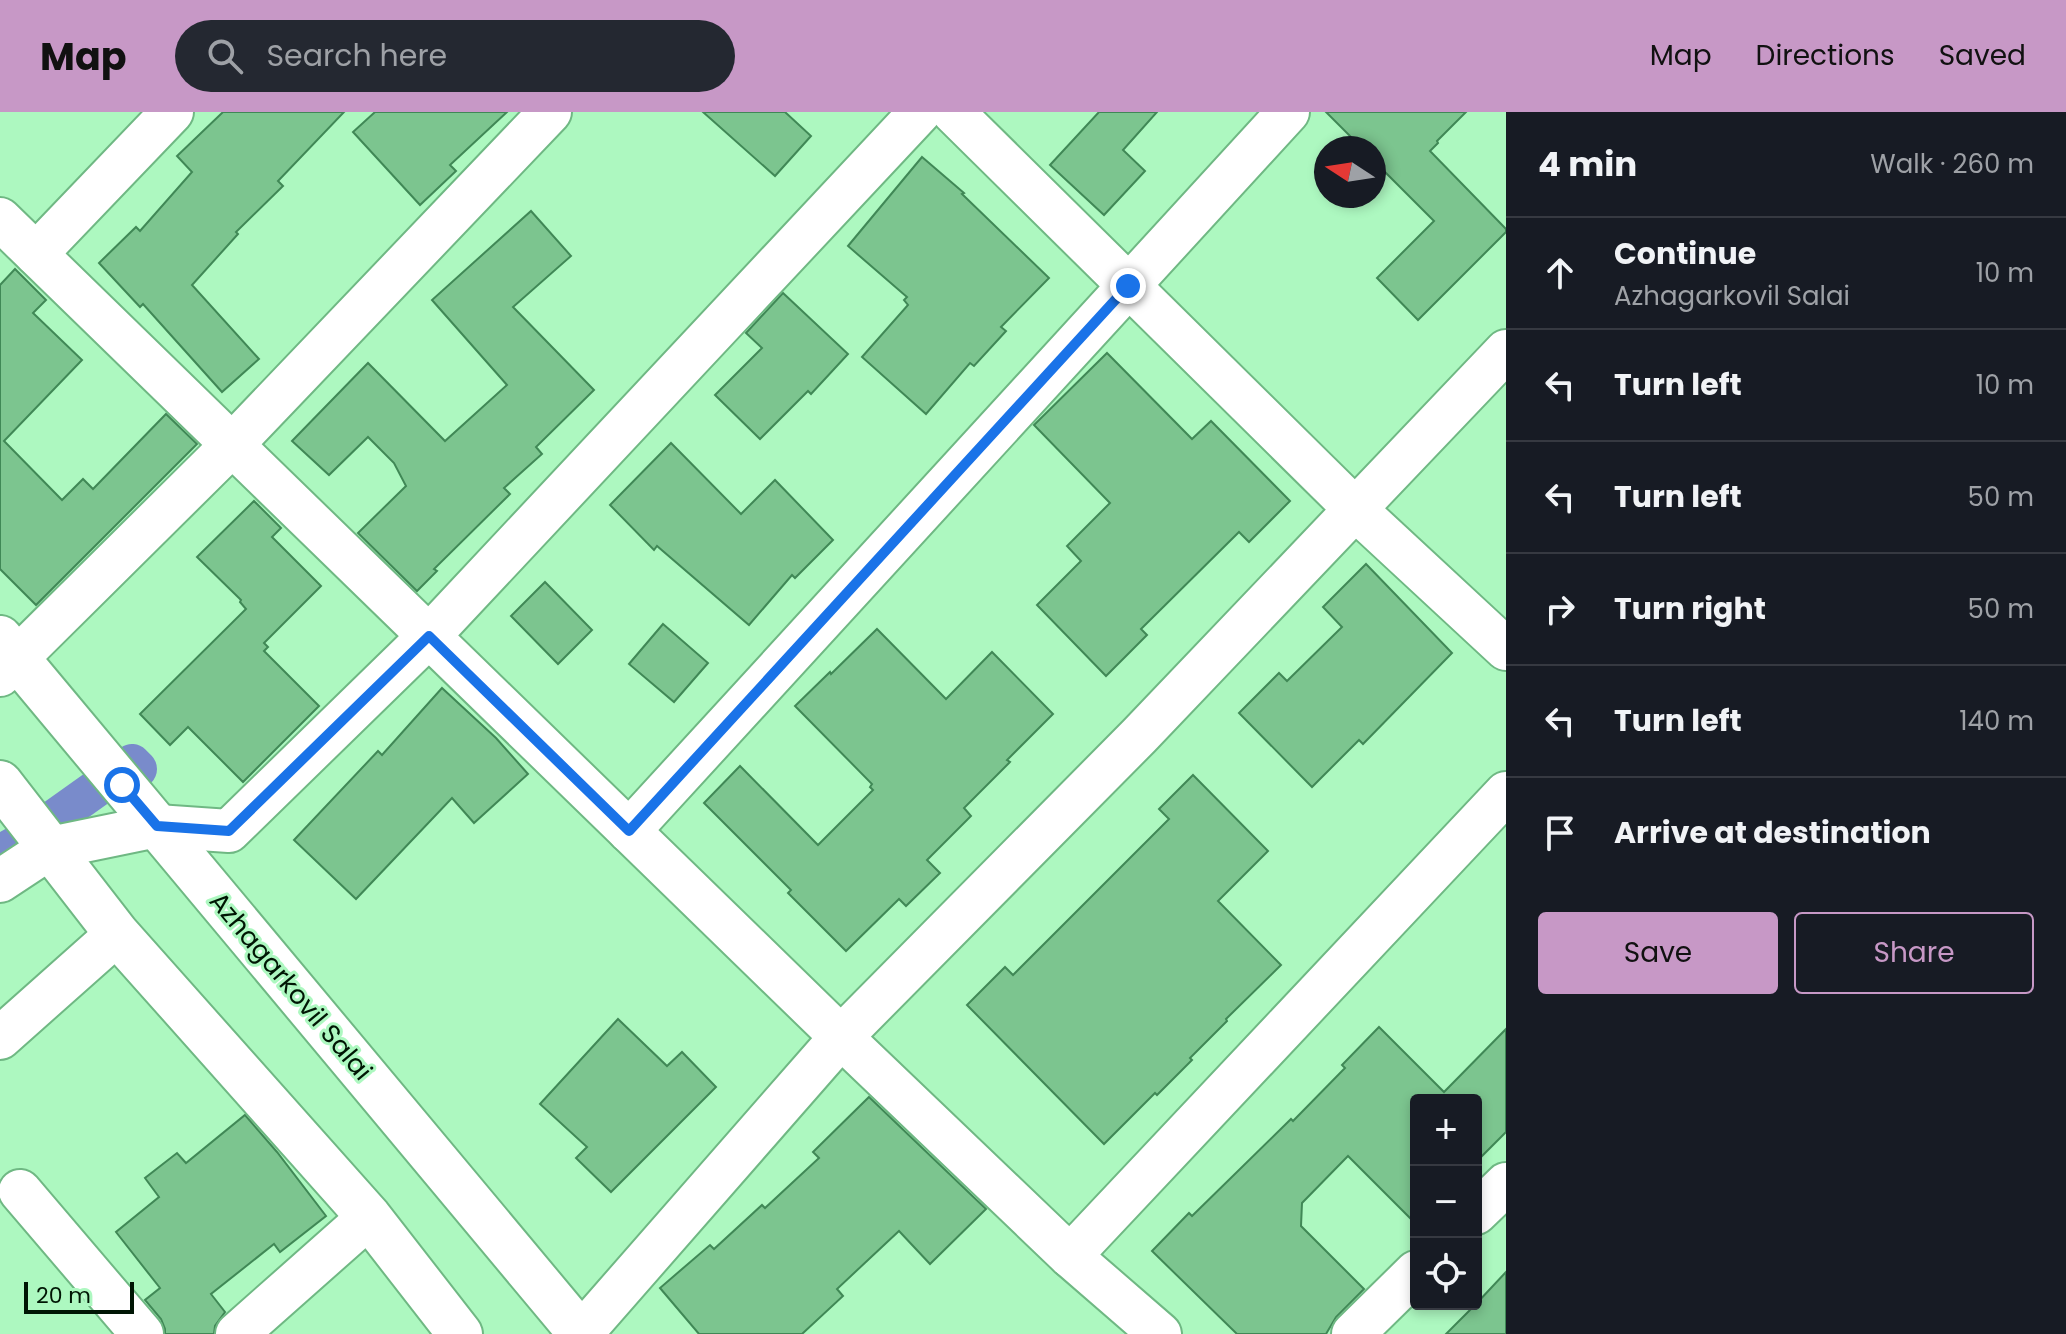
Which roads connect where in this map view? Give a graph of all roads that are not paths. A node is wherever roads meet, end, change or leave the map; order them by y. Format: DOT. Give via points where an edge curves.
graph roads {
  1 [pos="172,112"];
  2 [pos="550,112"];
  3 [pos="920,112"];
  4 [pos="953,112"];
  5 [pos="1288,112"];
  6 [pos="0,219"];
  7 [pos="36,254"];
  8 [pos="1128,286"];
  9 [pos="1506,351"];
  10 [pos="232,445"];
  11 [pos="1355,509"];
  12 [pos="429,636"];
  13 [pos="1506,649"];
  14 [pos="6,657"];
  15 [pos="0,783"];
  16 [pos="1506,793"];
  17 [pos="158,826"];
  18 [pos="629,831"];
  19 [pos="40,835"];
  20 [pos="0,881"];
  21 [pos="117,934"];
  22 [pos="841,1037"];
  23 [pos="0,1038"];
  24 [pos="1506,1184"];
  25 [pos="20,1191"];
  26 [pos="1482,1207"];
  27 [pos="369,1217"];
  28 [pos="1070,1256"];
  29 [pos="1410,1278"];
  30 [pos="588,1327"];
  31 [pos="455,1332"];
  32 [pos="142,1334"];
  33 [pos="237,1334"];
  34 [pos="1160,1334"];
  35 [pos="1353,1334"];
  1 -- 7 [label="street"];
  2 -- 10 [label="street"];
  3 -- 12 [label="street"];
  4 -- 8 [label="street"];
  5 -- 8 [label="street"];
  6 -- 7 [label="street"];
  7 -- 10 [label="street"];
  8 -- 11 [label="street"];
  8 -- 18 [label="street"];
  9 -- 11 [label="street"];
  10 -- 12 [label="street"];
  10 -- 14 [label="street"];
  11 -- 13 [label="street"];
  11 -- 22 [label="street"];
  12 -- 17 [label="street" via="229,831"];
  12 -- 18 [label="street"];
  14 -- 17 [label="main road, Azhagarkovil Salai"];
  15 -- 19 [label="main road"];
  16 -- 28 [label="street"];
  17 -- 19 [label="street"];
  17 -- 30 [label="main road, Azhagarkovil Salai"];
  18 -- 22 [label="street"];
  19 -- 20 [label="street"];
  19 -- 21 [label="main road"];
  21 -- 23 [label="street"];
  21 -- 27 [label="main road"];
  22 -- 28 [label="street"];
  22 -- 30 [label="street"];
  24 -- 26 [label="street"];
  25 -- 32 [label="street"];
  27 -- 31 [label="main road"];
  27 -- 33 [label="street"];
  28 -- 34 [label="street"];
  29 -- 35 [label="street"];
}
